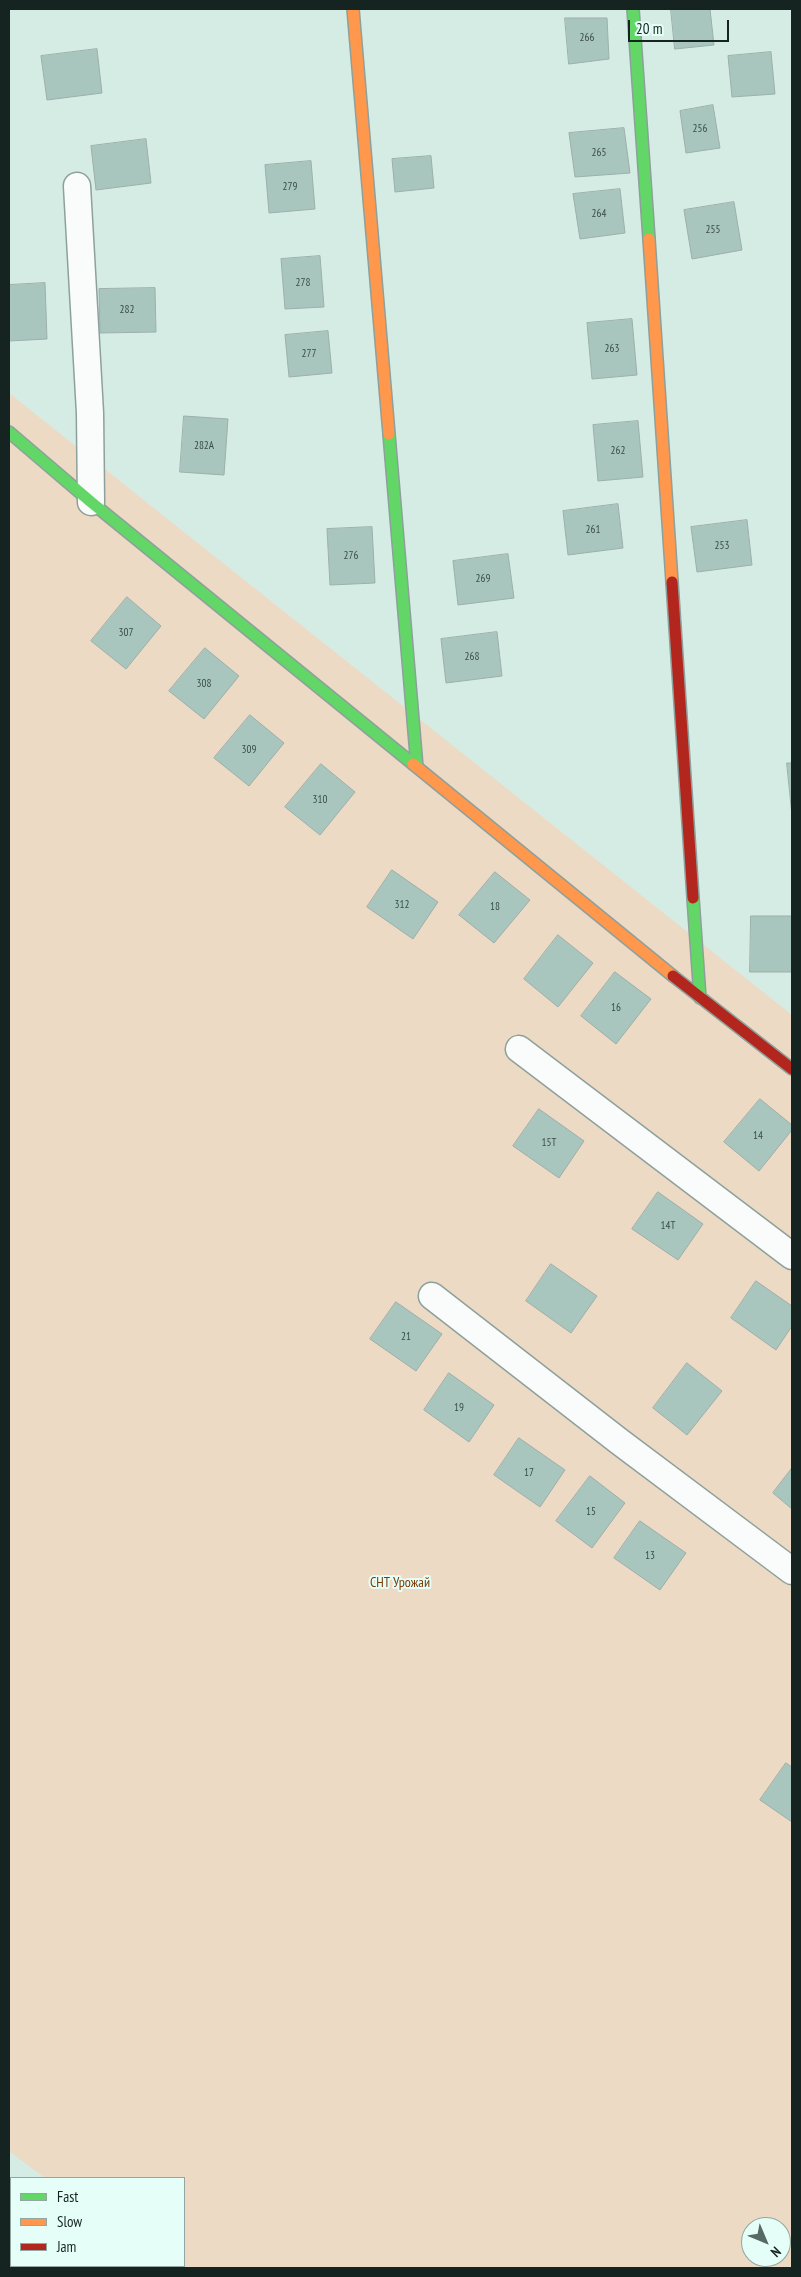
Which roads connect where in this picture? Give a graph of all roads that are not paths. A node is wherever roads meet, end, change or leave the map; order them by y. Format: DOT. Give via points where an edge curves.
graph roads {
  1 [pos="354,9"];
  2 [pos="633,9"];
  3 [pos="77,186"];
  4 [pos="9,432"];
  5 [pos="91,502"];
  6 [pos="417,767"];
  7 [pos="700,998"];
  8 [pos="519,1049"];
  9 [pos="792,1070"];
  10 [pos="792,1256"];
  11 [pos="432,1296"];
  12 [pos="792,1571"];
  1 -- 6 [label="street"];
  2 -- 7 [label="street"];
  3 -- 5 [label="street" via="90,413"];
  4 -- 5 [label="street"];
  5 -- 6 [label="street"];
  6 -- 7 [label="street"];
  7 -- 9 [label="street"];
  8 -- 10 [label="street"];
  11 -- 12 [label="street"];
}
